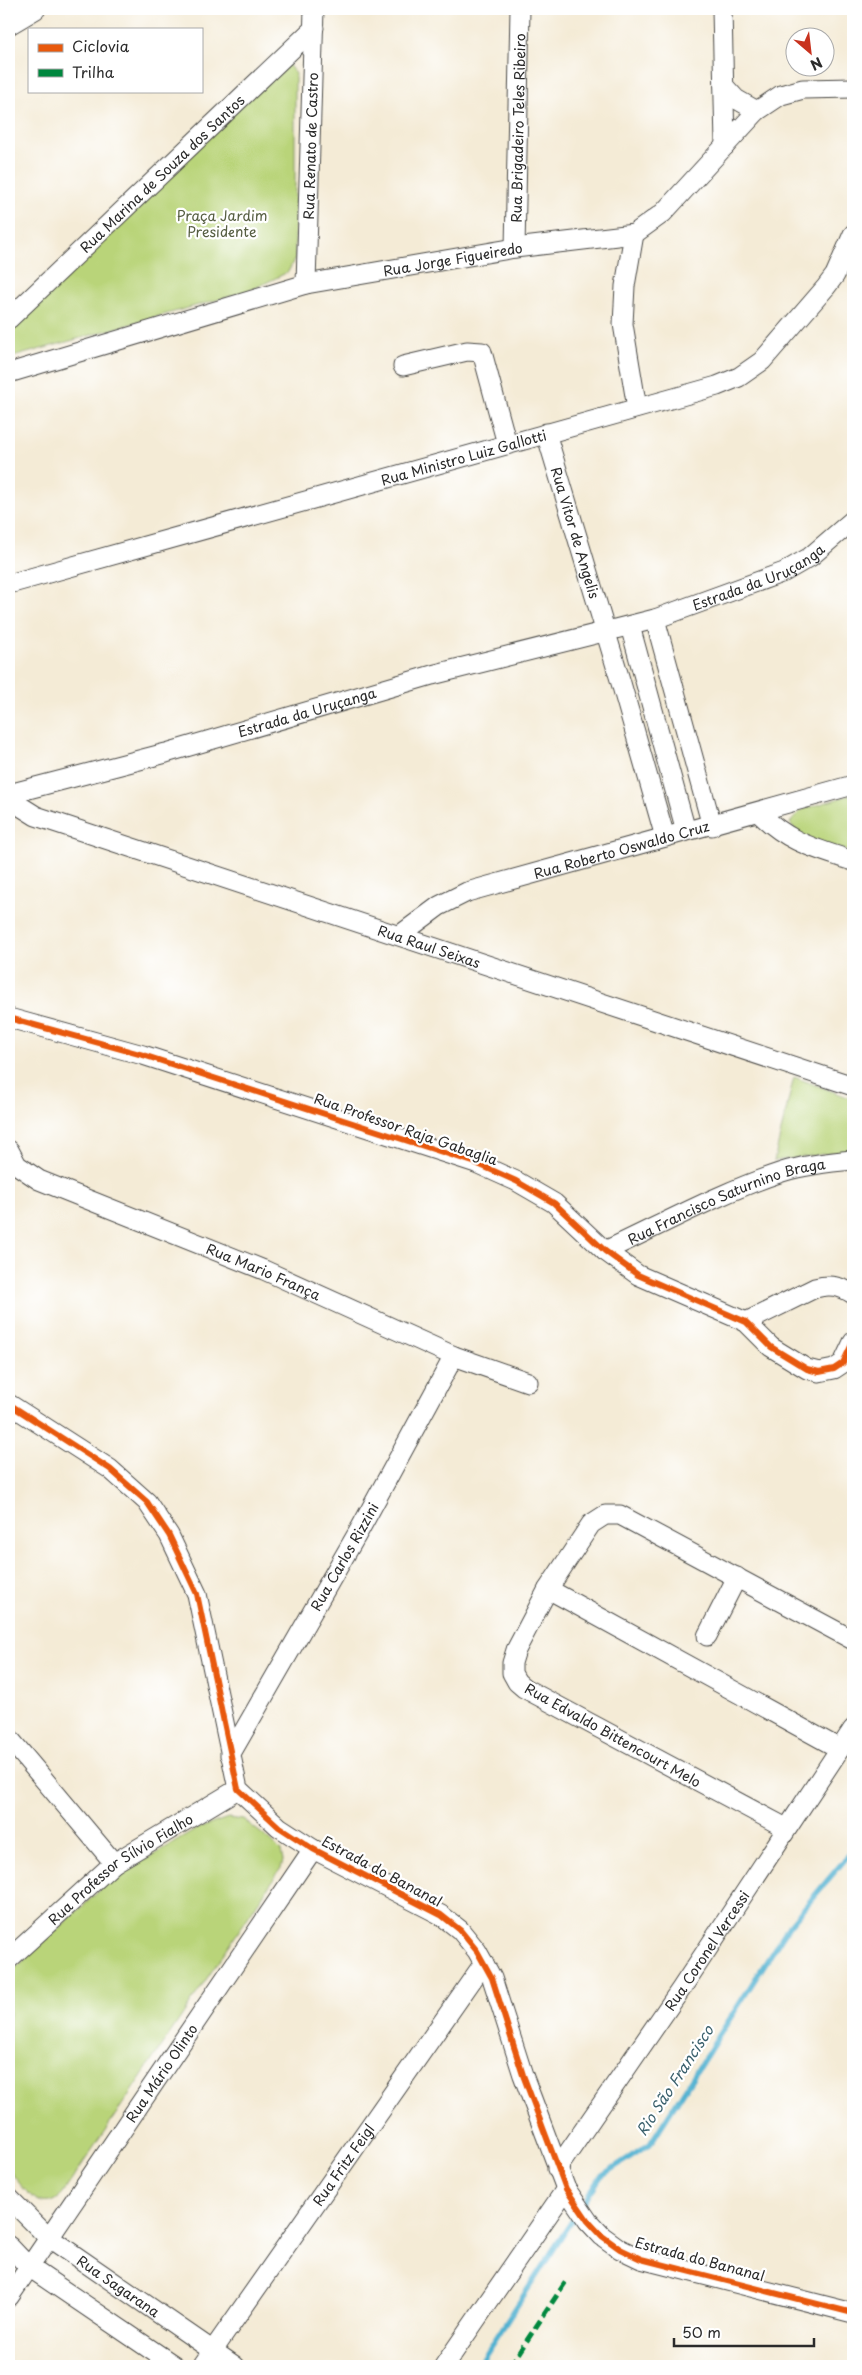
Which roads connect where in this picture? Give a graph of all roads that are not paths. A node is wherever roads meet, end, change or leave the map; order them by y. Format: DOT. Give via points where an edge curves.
graph roads {
  1 [pos="36,9"];
  2 [pos="314,9"];
  3 [pos="520,9"];
  4 [pos="722,9"];
  5 [pos="9,25"];
  6 [pos="314,28"];
  7 [pos="724,86"];
  8 [pos="853,88"];
  9 [pos="757,110"];
  10 [pos="725,146"];
  11 [pos="634,234"];
  12 [pos="853,234"];
  13 [pos="515,248"];
  14 [pos="306,284"];
  15 [pos="9,319"];
  16 [pos="403,366"];
  17 [pos="9,373"];
  18 [pos="637,408"];
  19 [pos="546,433"];
  20 [pos="507,444"];
  21 [pos="853,520"];
  22 [pos="9,584"];
  23 [pos="655,619"];
  24 [pos="630,626"];
  25 [pos="605,632"];
  26 [pos="853,785"];
  27 [pos="9,794"];
  28 [pos="9,799"];
  29 [pos="758,812"];
  30 [pos="712,826"];
  31 [pos="686,831"];
  32 [pos="664,837"];
  33 [pos="853,861"];
  34 [pos="400,935"];
  35 [pos="10,1023"];
  36 [pos="853,1086"];
  37 [pos="9,1150"];
  38 [pos="853,1160"];
  39 [pos="605,1251"];
  40 [pos="853,1294"];
  41 [pos="746,1322"];
  42 [pos="853,1342"];
  43 [pos="454,1356"];
  44 [pos="528,1382"];
  45 [pos="9,1404"];
  46 [pos="737,1576"];
  47 [pos="548,1589"];
  48 [pos="708,1636"];
  49 [pos="853,1640"];
  50 [pos="853,1729"];
  51 [pos="9,1738"];
  52 [pos="840,1749"];
  53 [pos="230,1755"];
  54 [pos="238,1789"];
  55 [pos="786,1828"];
  56 [pos="313,1849"];
  57 [pos="114,1864"];
  58 [pos="9,1959"];
  59 [pos="484,1963"];
  60 [pos="557,2169"];
  61 [pos="568,2192"];
  62 [pos="9,2198"];
  63 [pos="48,2237"];
  64 [pos="9,2246"];
  65 [pos="29,2267"];
  66 [pos="9,2297"];
  67 [pos="853,2313"];
  68 [pos="207,2359"];
  69 [pos="175,2366"];
  70 [pos="235,2366"];
  71 [pos="444,2366"];
  1 -- 5 [label="street"];
  2 -- 6 [label="street, Rua Renato de Castro"];
  3 -- 13 [label="street, Rua Brigadeiro Teles Ribeiro"];
  4 -- 7 [label="street"];
  6 -- 14 [label="street, Rua Renato de Castro"];
  6 -- 15 [label="street, Rua Marina de Souza dos Santos"];
  7 -- 9 [label="street" via="736,99"];
  7 -- 10 [label="street"];
  8 -- 9 [label="street, Rua Jorge Figueiredo" via="803,89 781,95"];
  9 -- 10 [label="street, Rua Jorge Figueiredo"];
  10 -- 11 [label="street, Rua Jorge Figueiredo" via="664,213"];
  11 -- 13 [label="street, Rua Jorge Figueiredo"];
  11 -- 18 [label="street" via="625,286 623,324"];
  12 -- 18 [label="street, Rua Ministro Luiz Gallotti" via="826,287 762,361 739,377 716,386"];
  13 -- 14 [label="street, Rua Jorge Figueiredo"];
  14 -- 17 [label="street, Rua Jorge Figueiredo"];
  16 -- 20 [label="street" via="467,351 482,352"];
  18 -- 19 [label="street, Rua Ministro Luiz Gallotti"];
  19 -- 20 [label="street, Rua Ministro Luiz Gallotti"];
  19 -- 25 [label="street, Rua Vitor de Angelis"];
  20 -- 22 [label="street, Rua Ministro Luiz Gallotti"];
  21 -- 23 [label="street, Estrada da Uruçanga" via="810,557 784,572"];
  23 -- 24 [label="street, Estrada da Uruçanga"];
  23 -- 30 [label="street"];
  24 -- 25 [label="street, Estrada da Uruçanga"];
  24 -- 31 [label="street"];
  25 -- 27 [label="street, Estrada da Uruçanga" via="432,675 166,753"];
  25 -- 32 [label="street"];
  26 -- 29 [label="street, Rua Roberto Oswaldo Cruz"];
  28 -- 34 [label="street, Rua Raul Seixas" via="36,816"];
  29 -- 30 [label="street, Rua Roberto Oswaldo Cruz"];
  29 -- 33 [label="street" via="776,830 800,844"];
  30 -- 31 [label="street, Rua Roberto Oswaldo Cruz"];
  31 -- 32 [label="street, Rua Roberto Oswaldo Cruz"];
  32 -- 34 [label="street, Rua Roberto Oswaldo Cruz" via="467,892 439,906"];
  34 -- 36 [label="street, Rua Raul Seixas"];
  35 -- 39 [label="street, Rua Professor Raja Gabaglia" via="143,1054 476,1163 554,1203"];
  37 -- 43 [label="street, Rua Mario França" via="17,1165 39,1180 264,1270"];
  38 -- 39 [label="street, Rua Francisco Saturnino Braga" via="820,1163 783,1172"];
  39 -- 41 [label="street, Rua Professor Raja Gabaglia" via="638,1275"];
  40 -- 41 [label="street" via="837,1286 815,1288"];
  41 -- 42 [label="street, Rua Professor Raja Gabaglia" via="771,1347 807,1370 834,1369 843,1363"];
  43 -- 44 [label="street, Rua Mario França"];
  43 -- 53 [label="street, Rua Carlos Rizzini" via="360,1529"];
  45 -- 53 [label="street" via="110,1469 147,1502 169,1535 197,1594"];
  46 -- 47 [label="street, Rua Edvaldo Bittencourt Melo" via="620,1515 605,1515 591,1524"];
  46 -- 48 [label="street"];
  46 -- 49 [label="street, Rua Edvaldo Bittencourt Melo"];
  47 -- 52 [label="street"];
  47 -- 55 [label="street, Rua Edvaldo Bittencourt Melo" via="514,1657 512,1673 517,1682 618,1740"];
  50 -- 52 [label="street, Rua Coronel Vercessi"];
  51 -- 57 [label="street"];
  52 -- 55 [label="street, Rua Coronel Vercessi"];
  53 -- 54 [label="street"];
  54 -- 56 [label="street, Estrada do Bananal" via="272,1821"];
  54 -- 57 [label="street, Rua Professor Sílvio Fialho"];
  55 -- 60 [label="street, Rua Coronel Vercessi"];
  56 -- 59 [label="street, Estrada do Bananal" via="441,1915 460,1930"];
  56 -- 63 [label="street, Rua Mário Olinto"];
  57 -- 58 [label="street, Rua Professor Sílvio Fialho"];
  59 -- 60 [label="street, Estrada do Bananal" via="492,1978"];
  59 -- 68 [label="street, Rua Fritz Feigl"];
  60 -- 61 [label="street, Estrada do Bananal"];
  61 -- 67 [label="street, Estrada do Bananal" via="602,2236 641,2259"];
  61 -- 71 [label="street"];
  62 -- 63 [label="street, Rua Sagarana"];
  63 -- 65 [label="street, Rua Mário Olinto"];
  63 -- 68 [label="street, Rua Sagarana"];
  64 -- 65 [label="street"];
  65 -- 66 [label="street, Rua Mário Olinto"];
  65 -- 69 [label="street"];
  68 -- 70 [label="street, Rua Sagarana"];
}
